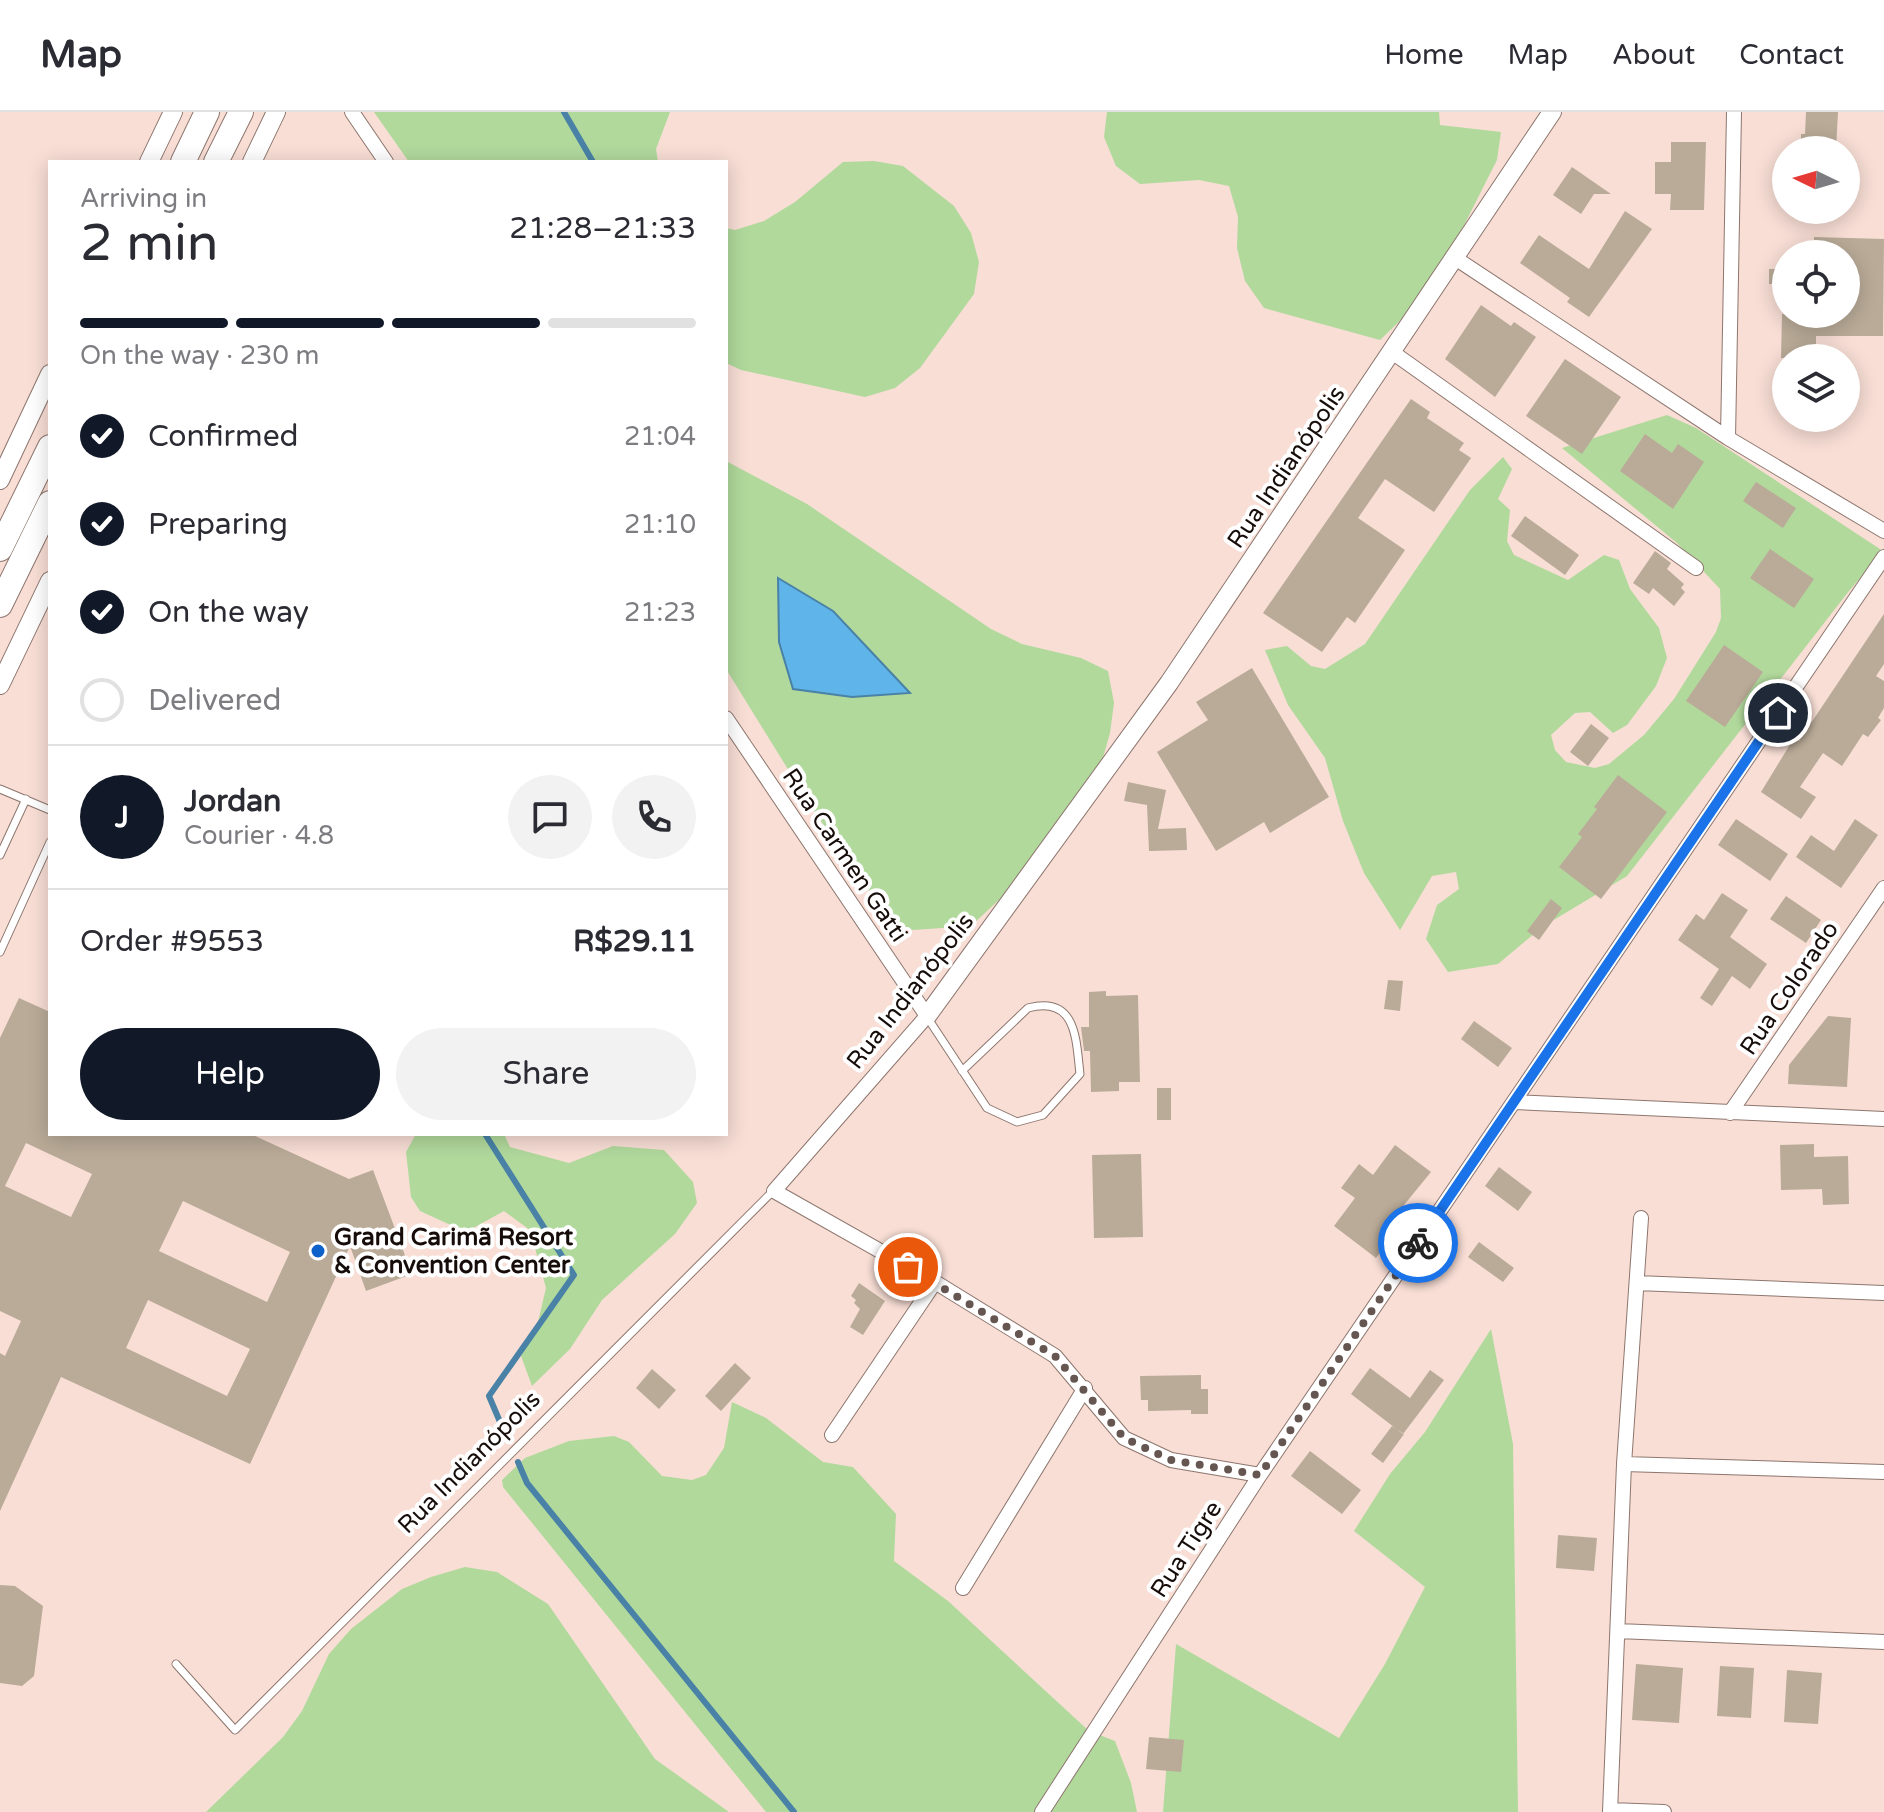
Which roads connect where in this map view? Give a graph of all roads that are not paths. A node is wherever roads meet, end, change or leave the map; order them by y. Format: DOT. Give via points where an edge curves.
graph roads {
  1 [pos="173,112"];
  2 [pos="207,112"];
  3 [pos="241,112"];
  4 [pos="276,112"];
  5 [pos="352,112"];
  6 [pos="1552,112"];
  7 [pos="1734,112"];
  8 [pos="150,160"];
  9 [pos="184,160"];
  10 [pos="217,160"];
  11 [pos="253,160"];
  12 [pos="385,160"];
  13 [pos="1455,258"];
  14 [pos="1392,352"];
  15 [pos="48,377"];
  16 [pos="1728,438"];
  17 [pos="6,450"];
  18 [pos="48,451"];
  19 [pos="0,480"];
  20 [pos="48,507"];
  21 [pos="1884,531"];
  22 [pos="0,549"];
  23 [pos="1884,557"];
  24 [pos="1696,568"];
  25 [pos="48,585"];
  26 [pos="0,605"];
  27 [pos="0,685"];
  28 [pos="728,721"];
  29 [pos="0,789"];
  30 [pos="26,799"];
  31 [pos="48,809"];
  32 [pos="48,846"];
  33 [pos="0,855"];
  34 [pos="1884,888"];
  35 [pos="0,952"];
  36 [pos="927,1016"];
  37 [pos="962,1071"];
  38 [pos="1514,1102"];
  39 [pos="1730,1113"];
  40 [pos="1884,1119"];
  41 [pos="774,1191"];
  42 [pos="1641,1218"];
  43 [pos="935,1282"];
  44 [pos="1637,1283"];
  45 [pos="1884,1293"];
  46 [pos="1085,1388"];
  47 [pos="832,1435"];
  48 [pos="1624,1464"];
  49 [pos="1884,1472"];
  50 [pos="1260,1475"];
  51 [pos="963,1588"];
  52 [pos="1618,1631"];
  53 [pos="1884,1642"];
  54 [pos="176,1664"];
  55 [pos="1610,1811"];
  56 [pos="1042,1812"];
  57 [pos="1664,1812"];
  1 -- 8 [label="street"];
  2 -- 9 [label="highway"];
  3 -- 10 [label="highway"];
  4 -- 11 [label="street"];
  5 -- 12 [label="street"];
  6 -- 13 [label="street, Rua Indianópolis"];
  7 -- 16 [label="street"];
  13 -- 14 [label="street, Rua Indianópolis"];
  13 -- 16 [label="street"];
  14 -- 24 [label="street"];
  14 -- 36 [label="street, Rua Indianópolis" via="1169,683"];
  15 -- 17 [label="street"];
  16 -- 21 [label="street"];
  17 -- 19 [label="street"];
  18 -- 22 [label="highway"];
  20 -- 26 [label="highway"];
  23 -- 38 [label="street, Rua Tigre"];
  25 -- 27 [label="street"];
  28 -- 36 [label="street, Rua Carmen Gatti"];
  29 -- 30 [label="lane"];
  30 -- 31 [label="lane"];
  30 -- 33 [label="lane"];
  32 -- 35 [label="lane"];
  34 -- 39 [label="street, Rua Colorado"];
  36 -- 37 [label="lane"];
  36 -- 41 [label="street, Rua Indianópolis"];
  37 -- 37 [label="lane" via="1028,1008 1041,1005 1062,1011 1075,1028 1080,1074 1043,1115 1017,1122 987,1108"];
  38 -- 39 [label="street"];
  38 -- 50 [label="street, Rua Tigre"];
  39 -- 40 [label="street"];
  41 -- 43 [label="street"];
  41 -- 54 [label="lane, Rua Indianópolis" via="235,1730"];
  42 -- 44 [label="street"];
  43 -- 46 [label="street" via="1055,1356"];
  43 -- 47 [label="street"];
  44 -- 45 [label="street"];
  44 -- 48 [label="street"];
  46 -- 50 [label="street" via="1124,1438 1171,1460"];
  46 -- 51 [label="street"];
  48 -- 49 [label="street"];
  48 -- 52 [label="street"];
  50 -- 56 [label="street, Rua Tigre"];
  52 -- 53 [label="street"];
  52 -- 55 [label="street"];
  55 -- 57 [label="street"];
}
